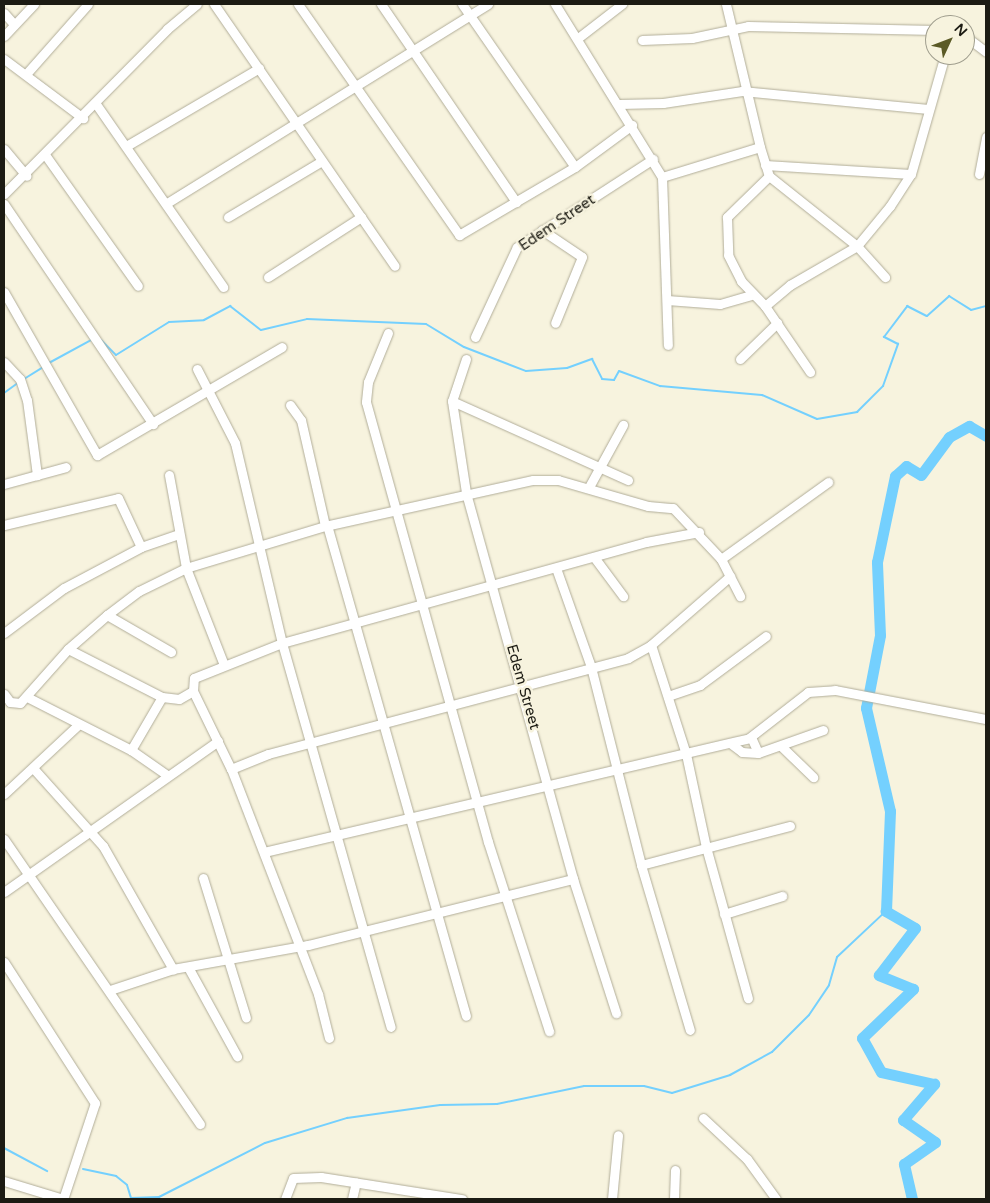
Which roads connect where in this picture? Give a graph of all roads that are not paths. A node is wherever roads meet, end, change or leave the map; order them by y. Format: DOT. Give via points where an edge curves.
graph roads {
  1 [pos="34,4"];
  2 [pos="88,4"];
  3 [pos="197,4"];
  4 [pos="214,4"];
  5 [pos="298,4"];
  6 [pos="381,4"];
  7 [pos="462,4"];
  8 [pos="488,4"];
  9 [pos="555,4"];
  10 [pos="622,4"];
  11 [pos="726,4"];
  12 [pos="4,13"];
  13 [pos="470,16"];
  14 [pos="14,24"];
  15 [pos="731,28"];
  16 [pos="925,30"];
  17 [pos="4,36"];
  18 [pos="578,38"];
  19 [pos="642,40"];
  20 [pos="975,44"];
  21 [pos="986,52"];
  22 [pos="415,53"];
  23 [pos="4,59"];
  24 [pos="942,65"];
  25 [pos="258,68"];
  26 [pos="27,74"];
  27 [pos="355,86"];
  28 [pos="749,92"];
  29 [pos="96,104"];
  30 [pos="620,104"];
  31 [pos="928,109"];
  32 [pos="83,118"];
  33 [pos="297,122"];
  34 [pos="632,125"];
  35 [pos="986,137"];
  36 [pos="128,145"];
  37 [pos="760,147"];
  38 [pos="4,149"];
  39 [pos="46,156"];
  40 [pos="322,160"];
  41 [pos="653,160"];
  42 [pos="765,165"];
  43 [pos="575,167"];
  44 [pos="911,174"];
  45 [pos="979,174"];
  46 [pos="27,176"];
  47 [pos="769,176"];
  48 [pos="662,177"];
  49 [pos="4,194"];
  50 [pos="516,202"];
  51 [pos="167,203"];
  52 [pos="4,204"];
  53 [pos="228,217"];
  54 [pos="361,217"];
  55 [pos="542,230"];
  56 [pos="857,246"];
  57 [pos="395,266"];
  58 [pos="268,276"];
  59 [pos="885,277"];
  60 [pos="138,286"];
  61 [pos="223,287"];
  62 [pos="4,292"];
  63 [pos="751,295"];
  64 [pos="666,300"];
  65 [pos="765,306"];
  66 [pos="554,323"];
  67 [pos="777,323"];
  68 [pos="388,333"];
  69 [pos="475,336"];
  70 [pos="668,345"];
  71 [pos="282,347"];
  72 [pos="466,359"];
  73 [pos="740,359"];
  74 [pos="4,362"];
  75 [pos="197,369"];
  76 [pos="810,372"];
  77 [pos="209,390"];
  78 [pos="452,401"];
  79 [pos="290,405"];
  80 [pos="153,424"];
  81 [pos="623,425"];
  82 [pos="66,467"];
  83 [pos="596,469"];
  84 [pos="37,475"];
  85 [pos="168,475"];
  86 [pos="628,480"];
  87 [pos="828,482"];
  88 [pos="4,484"];
  89 [pos="589,487"];
  90 [pos="466,493"];
  91 [pos="394,510"];
  92 [pos="4,525"];
  93 [pos="326,525"];
  94 [pos="699,532"];
  95 [pos="179,534"];
  96 [pos="257,545"];
  97 [pos="141,548"];
  98 [pos="594,557"];
  99 [pos="721,559"];
  100 [pos="186,568"];
  101 [pos="556,568"];
  102 [pos="730,576"];
  103 [pos="492,586"];
  104 [pos="623,596"];
  105 [pos="740,596"];
  106 [pos="424,604"];
  107 [pos="106,615"];
  108 [pos="354,624"];
  109 [pos="4,633"];
  110 [pos="766,636"];
  111 [pos="282,643"];
  112 [pos="651,645"];
  113 [pos="68,649"];
  114 [pos="171,652"];
  115 [pos="224,665"];
  116 [pos="591,667"];
  117 [pos="522,683"];
  118 [pos="194,691"];
  119 [pos="4,694"];
  120 [pos="668,696"];
  121 [pos="27,697"];
  122 [pos="162,697"];
  123 [pos="451,705"];
  124 [pos="986,720"];
  125 [pos="383,723"];
  126 [pos="77,726"];
  127 [pos="823,730"];
  128 [pos="751,736"];
  129 [pos="218,741"];
  130 [pos="310,743"];
  131 [pos="730,743"];
  132 [pos="781,746"];
  133 [pos="131,750"];
  134 [pos="758,753"];
  135 [pos="686,754"];
  136 [pos="33,768"];
  137 [pos="231,769"];
  138 [pos="620,771"];
  139 [pos="167,775"];
  140 [pos="813,777"];
  141 [pos="551,786"];
  142 [pos="4,794"];
  143 [pos="477,802"];
  144 [pos="410,819"];
  145 [pos="790,826"];
  146 [pos="91,832"];
  147 [pos="335,833"];
  148 [pos="4,839"];
  149 [pos="706,847"];
  150 [pos="264,852"];
  151 [pos="640,865"];
  152 [pos="29,875"];
  153 [pos="203,878"];
  154 [pos="574,880"];
  155 [pos="4,892"];
  156 [pos="505,896"];
  157 [pos="782,896"];
  158 [pos="438,913"];
  159 [pos="724,914"];
  160 [pos="362,932"];
  161 [pos="300,944"];
  162 [pos="4,962"];
  163 [pos="227,962"];
  164 [pos="188,967"];
  165 [pos="173,969"];
  166 [pos="110,990"];
  167 [pos="748,998"];
  168 [pos="616,1013"];
  169 [pos="466,1016"];
  170 [pos="246,1018"];
  171 [pos="390,1027"];
  172 [pos="690,1030"];
  173 [pos="549,1031"];
  174 [pos="328,1038"];
  175 [pos="237,1056"];
  176 [pos="704,1118"];
  177 [pos="200,1124"];
  178 [pos="618,1135"];
  179 [pos="675,1170"];
  180 [pos="4,1181"];
  181 [pos="356,1182"];
  182 [pos="63,1199"];
  183 [pos="285,1199"];
  184 [pos="352,1199"];
  185 [pos="462,1199"];
  186 [pos="612,1199"];
  187 [pos="674,1199"];
  188 [pos="776,1199"];
  1 -- 14 [label="street"];
  2 -- 26 [label="street"];
  3 -- 29 [label="street" via="167,29"];
  4 -- 25 [label="street"];
  5 -- 27 [label="street"];
  6 -- 22 [label="street"];
  7 -- 13 [label="street"];
  8 -- 13 [label="street"];
  9 -- 18 [label="street"];
  10 -- 18 [label="street"];
  11 -- 15 [label="street"];
  12 -- 14 [label="street"];
  13 -- 22 [label="street"];
  13 -- 43 [label="street"];
  14 -- 17 [label="street"];
  15 -- 16 [label="street" via="829,25"];
  15 -- 19 [label="street" via="692,38"];
  15 -- 28 [label="street"];
  18 -- 30 [label="street"];
  20 -- 21 [label="street"];
  22 -- 27 [label="street"];
  22 -- 50 [label="street"];
  23 -- 26 [label="street"];
  24 -- 31 [label="street"];
  25 -- 33 [label="street"];
  25 -- 36 [label="street"];
  26 -- 32 [label="street"];
  27 -- 33 [label="street"];
  27 -- 50 [label="street" via="456,234 466,233"];
  28 -- 30 [label="street" via="663,104"];
  28 -- 31 [label="street"];
  28 -- 37 [label="street"];
  29 -- 32 [label="street"];
  29 -- 36 [label="street"];
  30 -- 34 [label="street"];
  31 -- 44 [label="street"];
  32 -- 39 [label="street"];
  33 -- 40 [label="street"];
  33 -- 51 [label="street"];
  34 -- 41 [label="street"];
  34 -- 43 [label="street"];
  35 -- 45 [label="street"];
  36 -- 51 [label="street"];
  37 -- 42 [label="street"];
  37 -- 48 [label="street"];
  38 -- 46 [label="street"];
  39 -- 46 [label="street"];
  39 -- 60 [label="street"];
  40 -- 53 [label="street"];
  40 -- 54 [label="street"];
  41 -- 48 [label="street"];
  41 -- 55 [label="street, Edem Street"];
  42 -- 44 [label="street"];
  42 -- 47 [label="street"];
  43 -- 50 [label="street"];
  44 -- 56 [label="street"];
  46 -- 49 [label="street"];
  47 -- 56 [label="street"];
  47 -- 63 [label="street" via="727,218 728,255"];
  48 -- 64 [label="street"];
  51 -- 61 [label="street"];
  52 -- 80 [label="street"];
  54 -- 57 [label="street"];
  54 -- 58 [label="street"];
  55 -- 66 [label="street" via="582,257"];
  55 -- 69 [label="street, Edem Street" via="517,247"];
  56 -- 59 [label="street"];
  56 -- 65 [label="street" via="790,284"];
  62 -- 80 [label="street" via="94,454 101,455"];
  63 -- 64 [label="street" via="720,304"];
  63 -- 65 [label="street"];
  64 -- 70 [label="street"];
  65 -- 67 [label="street"];
  67 -- 73 [label="street"];
  67 -- 76 [label="street"];
  68 -- 91 [label="street" via="366,392"];
  71 -- 77 [label="street"];
  72 -- 78 [label="street, Edem Street"];
  74 -- 84 [label="street" via="20,379 28,400"];
  75 -- 77 [label="street"];
  77 -- 80 [label="street"];
  77 -- 96 [label="street" via="235,443"];
  78 -- 83 [label="street"];
  78 -- 90 [label="street, Edem Street"];
  79 -- 93 [label="street" via="301,420"];
  81 -- 83 [label="street"];
  82 -- 84 [label="street"];
  83 -- 86 [label="street"];
  83 -- 89 [label="street"];
  84 -- 88 [label="street"];
  85 -- 95 [label="street"];
  87 -- 99 [label="street"];
  89 -- 90 [label="street" via="558,480 533,480"];
  89 -- 94 [label="street" via="648,506 673,508"];
  90 -- 91 [label="street"];
  90 -- 103 [label="street, Edem Street"];
  91 -- 93 [label="street"];
  91 -- 106 [label="street"];
  92 -- 97 [label="street" via="118,498"];
  93 -- 96 [label="street"];
  93 -- 108 [label="street"];
  94 -- 98 [label="street"];
  94 -- 99 [label="street"];
  95 -- 97 [label="street"];
  95 -- 100 [label="street"];
  96 -- 100 [label="street"];
  96 -- 111 [label="street"];
  97 -- 109 [label="street" via="37,604"];
  98 -- 101 [label="street"];
  98 -- 104 [label="street"];
  99 -- 102 [label="street"];
  100 -- 107 [label="street" via="139,591"];
  100 -- 115 [label="street"];
  101 -- 103 [label="street"];
  101 -- 116 [label="street"];
  102 -- 105 [label="street"];
  102 -- 112 [label="street"];
  103 -- 106 [label="street"];
  103 -- 117 [label="street, Edem Street"];
  106 -- 108 [label="street"];
  106 -- 123 [label="street"];
  107 -- 113 [label="street"];
  107 -- 114 [label="street"];
  108 -- 111 [label="street"];
  108 -- 125 [label="street"];
  110 -- 120 [label="street" via="700,685"];
  111 -- 115 [label="street"];
  111 -- 130 [label="street"];
  112 -- 116 [label="street" via="628,658"];
  112 -- 120 [label="street"];
  113 -- 121 [label="street"];
  113 -- 122 [label="street"];
  115 -- 118 [label="street" via="194,678"];
  116 -- 117 [label="street"];
  116 -- 138 [label="street"];
  117 -- 123 [label="street"];
  117 -- 141 [label="street, Edem Street"];
  118 -- 122 [label="street" via="179,699"];
  118 -- 129 [label="street"];
  119 -- 121 [label="street" via="16,703"];
  120 -- 135 [label="street"];
  121 -- 126 [label="street"];
  122 -- 133 [label="street"];
  123 -- 125 [label="street"];
  123 -- 143 [label="street"];
  124 -- 128 [label="street" via="846,692 808,692"];
  125 -- 130 [label="street"];
  125 -- 144 [label="street"];
  126 -- 133 [label="street"];
  126 -- 136 [label="street"];
  127 -- 132 [label="street" via="800,735"];
  128 -- 131 [label="street"];
  128 -- 134 [label="street"];
  129 -- 137 [label="street"];
  129 -- 139 [label="street"];
  130 -- 137 [label="street"];
  130 -- 147 [label="street"];
  131 -- 134 [label="street" via="742,752"];
  131 -- 135 [label="street"];
  132 -- 134 [label="street"];
  132 -- 140 [label="street"];
  133 -- 139 [label="street"];
  135 -- 138 [label="street"];
  135 -- 149 [label="street"];
  136 -- 142 [label="street"];
  136 -- 146 [label="street"];
  137 -- 150 [label="street"];
  138 -- 141 [label="street"];
  138 -- 151 [label="street"];
  139 -- 146 [label="street"];
  141 -- 143 [label="street"];
  141 -- 154 [label="street, Edem Street"];
  143 -- 144 [label="street"];
  143 -- 156 [label="street"];
  144 -- 147 [label="street"];
  144 -- 158 [label="street"];
  145 -- 149 [label="street"];
  146 -- 152 [label="street"];
  146 -- 165 [label="street" via="143,912"];
  147 -- 150 [label="street"];
  147 -- 160 [label="street"];
  148 -- 152 [label="street"];
  149 -- 151 [label="street"];
  149 -- 159 [label="street"];
  150 -- 161 [label="street"];
  151 -- 172 [label="street"];
  152 -- 155 [label="street"];
  152 -- 166 [label="street"];
  153 -- 163 [label="street"];
  154 -- 156 [label="street"];
  154 -- 168 [label="street, Edem Street"];
  156 -- 158 [label="street"];
  156 -- 173 [label="street"];
  157 -- 159 [label="street"];
  158 -- 160 [label="street"];
  158 -- 169 [label="street"];
  159 -- 167 [label="street"];
  160 -- 161 [label="street"];
  160 -- 171 [label="street"];
  161 -- 163 [label="street"];
  161 -- 174 [label="street"];
  162 -- 182 [label="street" via="96,1103"];
  163 -- 164 [label="street"];
  163 -- 170 [label="street"];
  164 -- 165 [label="street"];
  164 -- 175 [label="street"];
  165 -- 166 [label="street"];
  166 -- 177 [label="street"];
  176 -- 188 [label="street" via="746,1159"];
  178 -- 186 [label="street"];
  179 -- 187 [label="street"];
  180 -- 182 [label="street"];
  181 -- 183 [label="street" via="293,1178"];
  181 -- 184 [label="street"];
  181 -- 185 [label="street"];
}
